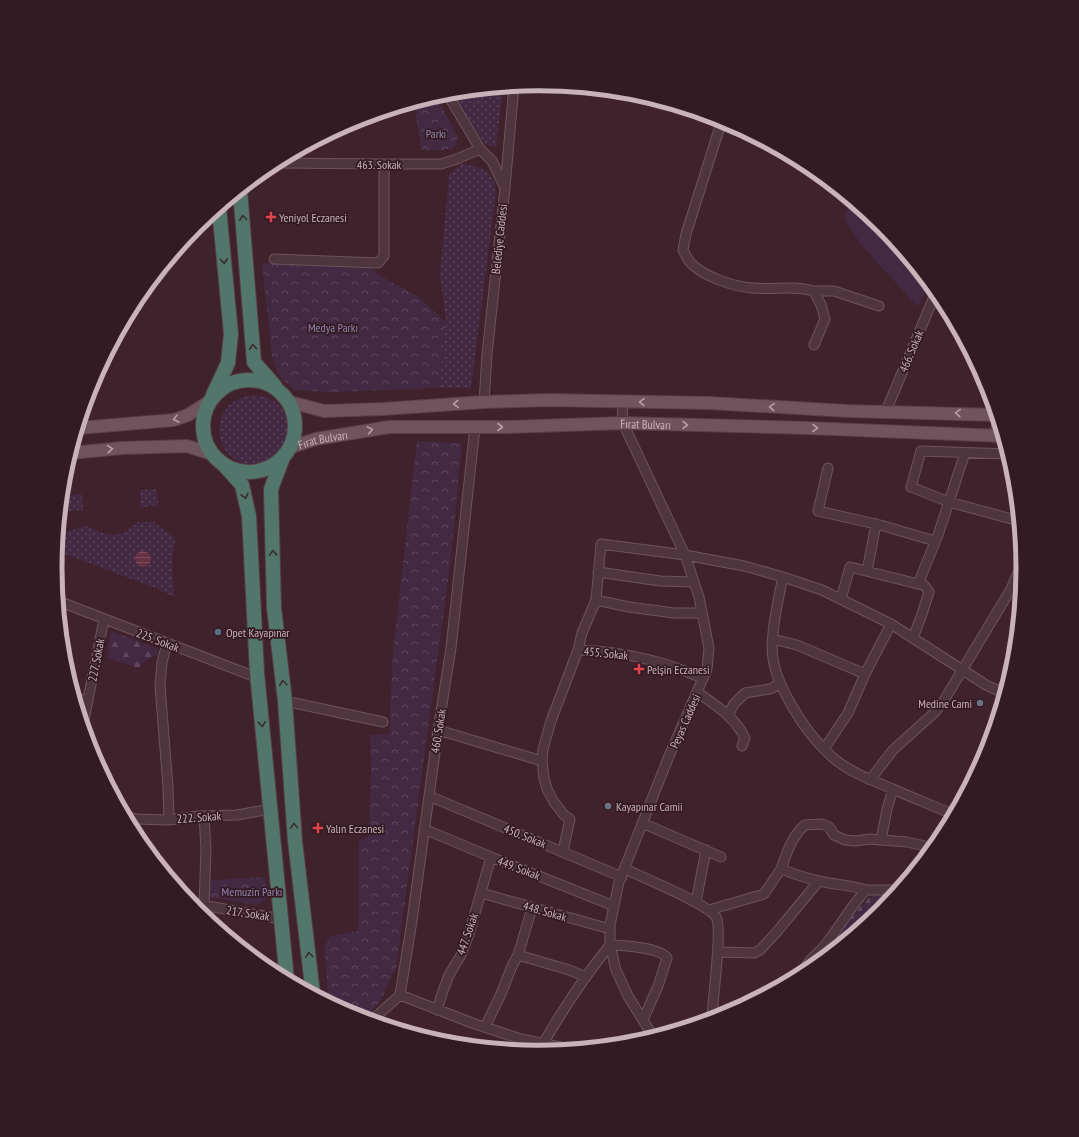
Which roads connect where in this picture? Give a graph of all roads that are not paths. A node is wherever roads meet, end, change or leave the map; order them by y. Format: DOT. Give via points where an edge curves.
graph roads {
  1 [pos="513,92"];
  2 [pos="451,99"];
  3 [pos="720,126"];
  4 [pos="480,149"];
  5 [pos="287,163"];
  6 [pos="384,164"];
  7 [pos="504,188"];
  8 [pos="241,197"];
  9 [pos="220,214"];
  10 [pos="274,259"];
  11 [pos="814,291"];
  12 [pos="933,298"];
  13 [pos="879,306"];
  14 [pos="814,345"];
  15 [pos="279,391"];
  16 [pos="210,401"];
  17 [pos="622,401"];
  18 [pos="290,402"];
  19 [pos="484,402"];
  20 [pos="886,411"];
  21 [pos="992,415"];
  22 [pos="623,423"];
  23 [pos="475,427"];
  24 [pos="83,428"];
  25 [pos="998,436"];
  26 [pos="291,447"];
  27 [pos="76,452"];
  28 [pos="965,452"];
  29 [pos="212,454"];
  30 [pos="1003,454"];
  31 [pos="282,460"];
  32 [pos="224,465"];
  33 [pos="828,468"];
  34 [pos="949,502"];
  35 [pos="1014,520"];
  36 [pos="876,524"];
  37 [pos="935,541"];
  38 [pos="685,555"];
  39 [pos="867,571"];
  40 [pos="598,572"];
  41 [pos="783,576"];
  42 [pos="1017,576"];
  43 [pos="694,582"];
  44 [pos="918,584"];
  45 [pos="1011,589"];
  46 [pos="1016,590"];
  47 [pos="841,599"];
  48 [pos="596,600"];
  49 [pos="63,603"];
  50 [pos="702,613"];
  51 [pos="104,619"];
  52 [pos="891,624"];
  53 [pos="913,638"];
  54 [pos="773,639"];
  55 [pos="167,644"];
  56 [pos="578,650"];
  57 [pos="962,669"];
  58 [pos="865,674"];
  59 [pos="258,678"];
  60 [pos="703,678"];
  61 [pos="780,684"];
  62 [pos="697,692"];
  63 [pos="1001,692"];
  64 [pos="80,699"];
  65 [pos="285,701"];
  66 [pos="88,702"];
  67 [pos="728,715"];
  68 [pos="85,716"];
  69 [pos="383,722"];
  70 [pos="438,730"];
  71 [pos="742,746"];
  72 [pos="824,749"];
  73 [pos="542,761"];
  74 [pos="870,780"];
  75 [pos="893,789"];
  76 [pos="429,796"];
  77 [pos="271,809"];
  78 [pos="949,813"];
  79 [pos="204,816"];
  80 [pos="132,817"];
  81 [pos="169,820"];
  82 [pos="642,823"];
  83 [pos="424,829"];
  84 [pos="881,840"];
  85 [pos="927,847"];
  86 [pos="706,850"];
  87 [pos="563,851"];
  88 [pos="491,857"];
  89 [pos="721,857"];
  90 [pos="781,869"];
  91 [pos="623,873"];
  92 [pos="819,881"];
  93 [pos="866,890"];
  94 [pos="892,890"];
  95 [pos="481,893"];
  96 [pos="696,902"];
  97 [pos="204,906"];
  98 [pos="614,906"];
  99 [pos="532,908"];
  100 [pos="709,910"];
  101 [pos="281,919"];
  102 [pos="610,929"];
  103 [pos="610,945"];
  104 [pos="718,952"];
  105 [pos="518,955"];
  106 [pos="808,964"];
  107 [pos="286,973"];
  108 [pos="586,977"];
  109 [pos="312,988"];
  110 [pos="400,995"];
  111 [pos="437,1010"];
  112 [pos="712,1014"];
  113 [pos="375,1017"];
  114 [pos="644,1020"];
  115 [pos="485,1027"];
  116 [pos="651,1033"];
  117 [pos="543,1044"];
  118 [pos="552,1046"];
  1 -- 7 [label="street"];
  2 -- 4 [label="street, Belediye Caddesi"];
  3 -- 11 [label="street" via="683,250 690,262 704,274 736,286 801,287"];
  4 -- 6 [label="street, 463. Sokak" via="441,164"];
  4 -- 7 [label="street, Belediye Caddesi" via="492,161"];
  5 -- 6 [label="street, 463. Sokak"];
  6 -- 10 [label="street" via="384,256 378,262"];
  7 -- 19 [label="street, Belediye Caddesi"];
  15 -- 8 [label="highway, one-way" via="254,362"];
  9 -- 16 [label="highway, one-way" via="231,334 228,363"];
  11 -- 13 [label="street" via="834,291"];
  11 -- 14 [label="street" via="825,319"];
  12 -- 20 [label="street, 466. Sokak"];
  15 -- 16 [label="highway" via="266,382 234,382 221,389"];
  15 -- 18 [label="highway"];
  16 -- 24 [label="main road, one-way" via="188,415 174,420"];
  16 -- 29 [label="highway" via="204,414 203,428"];
  17 -- 19 [label="main road, Fırat Bulvarı"];
  20 -- 17 [label="main road, Fırat Bulvarı, one-way"];
  17 -- 22 [label="street, Peyas Caddesi"];
  19 -- 18 [label="main road, Fırat Bulvarı, one-way" via="324,411"];
  18 -- 26 [label="highway" via="296,432"];
  21 -- 20 [label="main road, Fırat Bulvarı, one-way"];
  23 -- 22 [label="main road, Fırat Bulvarı, one-way"];
  22 -- 25 [label="main road, Fırat Bulvarı, one-way"];
  22 -- 38 [label="street, Peyas Caddesi"];
  26 -- 23 [label="main road, Fırat Bulvarı, one-way" via="316,439 389,427"];
  23 -- 70 [label="street, 460. Sokak" via="451,648"];
  26 -- 31 [label="highway"];
  27 -- 29 [label="main road, one-way" via="187,446"];
  28 -- 30 [label="street"];
  28 -- 34 [label="street"];
  28 -- 34 [label="street" via="921,451 912,487"];
  29 -- 32 [label="highway"];
  31 -- 32 [label="highway" via="269,468 253,472 238,471"];
  65 -- 31 [label="highway, one-way" via="274,608 271,489"];
  32 -- 59 [label="highway, one-way" via="242,485 248,516"];
  33 -- 36 [label="street" via="818,511"];
  34 -- 35 [label="street"];
  34 -- 37 [label="street"];
  36 -- 37 [label="street"];
  36 -- 39 [label="street"];
  37 -- 44 [label="street"];
  38 -- 40 [label="street" via="601,544"];
  38 -- 41 [label="street"];
  38 -- 43 [label="street, Peyas Caddesi"];
  39 -- 44 [label="street"];
  39 -- 47 [label="street" via="850,567"];
  40 -- 43 [label="street" via="660,581"];
  40 -- 48 [label="street"];
  41 -- 47 [label="street"];
  41 -- 54 [label="street"];
  42 -- 45 [label="street"];
  43 -- 50 [label="street, Peyas Caddesi"];
  44 -- 53 [label="street" via="924,585 928,592"];
  45 -- 46 [label="street"];
  45 -- 57 [label="street"];
  47 -- 52 [label="street"];
  48 -- 50 [label="street" via="674,613"];
  48 -- 56 [label="street"];
  49 -- 51 [label="street, 225. Sokak"];
  50 -- 60 [label="street, Peyas Caddesi" via="709,648 707,669"];
  51 -- 55 [label="street, 225. Sokak"];
  51 -- 66 [label="street, 227. Sokak"];
  52 -- 53 [label="street"];
  52 -- 58 [label="street"];
  53 -- 57 [label="street"];
  54 -- 58 [label="street" via="797,645"];
  54 -- 61 [label="street" via="774,666"];
  55 -- 59 [label="street, 225. Sokak"];
  55 -- 81 [label="street" via="160,686"];
  56 -- 60 [label="street, 455. Sokak" via="639,657"];
  56 -- 73 [label="street" via="551,721"];
  57 -- 63 [label="street"];
  57 -- 74 [label="street" via="934,713 893,750"];
  58 -- 72 [label="street" via="848,713"];
  59 -- 77 [label="highway, one-way"];
  60 -- 62 [label="street, Peyas Caddesi"];
  61 -- 67 [label="street" via="770,689 745,693"];
  61 -- 72 [label="street" via="795,712"];
  62 -- 67 [label="street"];
  62 -- 82 [label="street, Peyas Caddesi"];
  64 -- 66 [label="street"];
  65 -- 69 [label="street"];
  109 -- 65 [label="highway, one-way" via="295,841"];
  66 -- 68 [label="street, 227. Sokak"];
  67 -- 71 [label="street" via="745,738"];
  70 -- 73 [label="street"];
  70 -- 76 [label="street, 460. Sokak"];
  72 -- 74 [label="street" via="848,768"];
  73 -- 87 [label="street" via="547,789 560,810 570,819"];
  74 -- 75 [label="street"];
  75 -- 78 [label="street"];
  75 -- 84 [label="street"];
  76 -- 83 [label="street, 460. Sokak"];
  76 -- 87 [label="street, 450. Sokak"];
  77 -- 79 [label="street, 222. Sokak" via="237,815"];
  77 -- 101 [label="highway"];
  79 -- 81 [label="street, 222. Sokak"];
  79 -- 97 [label="street"];
  80 -- 81 [label="street, 222. Sokak"];
  82 -- 86 [label="street"];
  82 -- 91 [label="street, Peyas Caddesi"];
  83 -- 88 [label="street, 449. Sokak"];
  83 -- 110 [label="street, 460. Sokak"];
  84 -- 85 [label="street"];
  84 -- 90 [label="street" via="846,840 834,835 822,824 805,825 797,831 790,843"];
  86 -- 89 [label="street"];
  86 -- 96 [label="street"];
  87 -- 91 [label="street, 450. Sokak"];
  88 -- 95 [label="street, 447. Sokak"];
  88 -- 98 [label="street, 449. Sokak"];
  90 -- 92 [label="street"];
  90 -- 100 [label="street" via="764,894"];
  91 -- 96 [label="street, 450. Sokak"];
  91 -- 98 [label="street, Peyas Caddesi"];
  92 -- 93 [label="street"];
  92 -- 104 [label="street" via="760,950 754,953"];
  93 -- 94 [label="street"];
  93 -- 106 [label="street"];
  95 -- 99 [label="street, 448. Sokak"];
  95 -- 111 [label="street, 447. Sokak" via="469,934 461,955 449,975"];
  96 -- 100 [label="street, 450. Sokak"];
  97 -- 101 [label="street, 217. Sokak"];
  98 -- 102 [label="street, Peyas Caddesi"];
  99 -- 102 [label="street, 448. Sokak"];
  99 -- 105 [label="street"];
  100 -- 104 [label="street" via="717,920"];
  101 -- 107 [label="highway"];
  102 -- 103 [label="street, Peyas Caddesi"];
  103 -- 108 [label="street"];
  103 -- 114 [label="street, Peyas Caddesi" via="616,970 628,996"];
  103 -- 114 [label="street" via="644,948 667,958"];
  104 -- 112 [label="street"];
  105 -- 108 [label="street"];
  105 -- 115 [label="street"];
  108 -- 117 [label="street"];
  110 -- 111 [label="street"];
  110 -- 113 [label="street"];
  111 -- 115 [label="street"];
  114 -- 116 [label="street, Peyas Caddesi"];
  115 -- 117 [label="street" via="521,1040"];
  117 -- 118 [label="street"];
}
